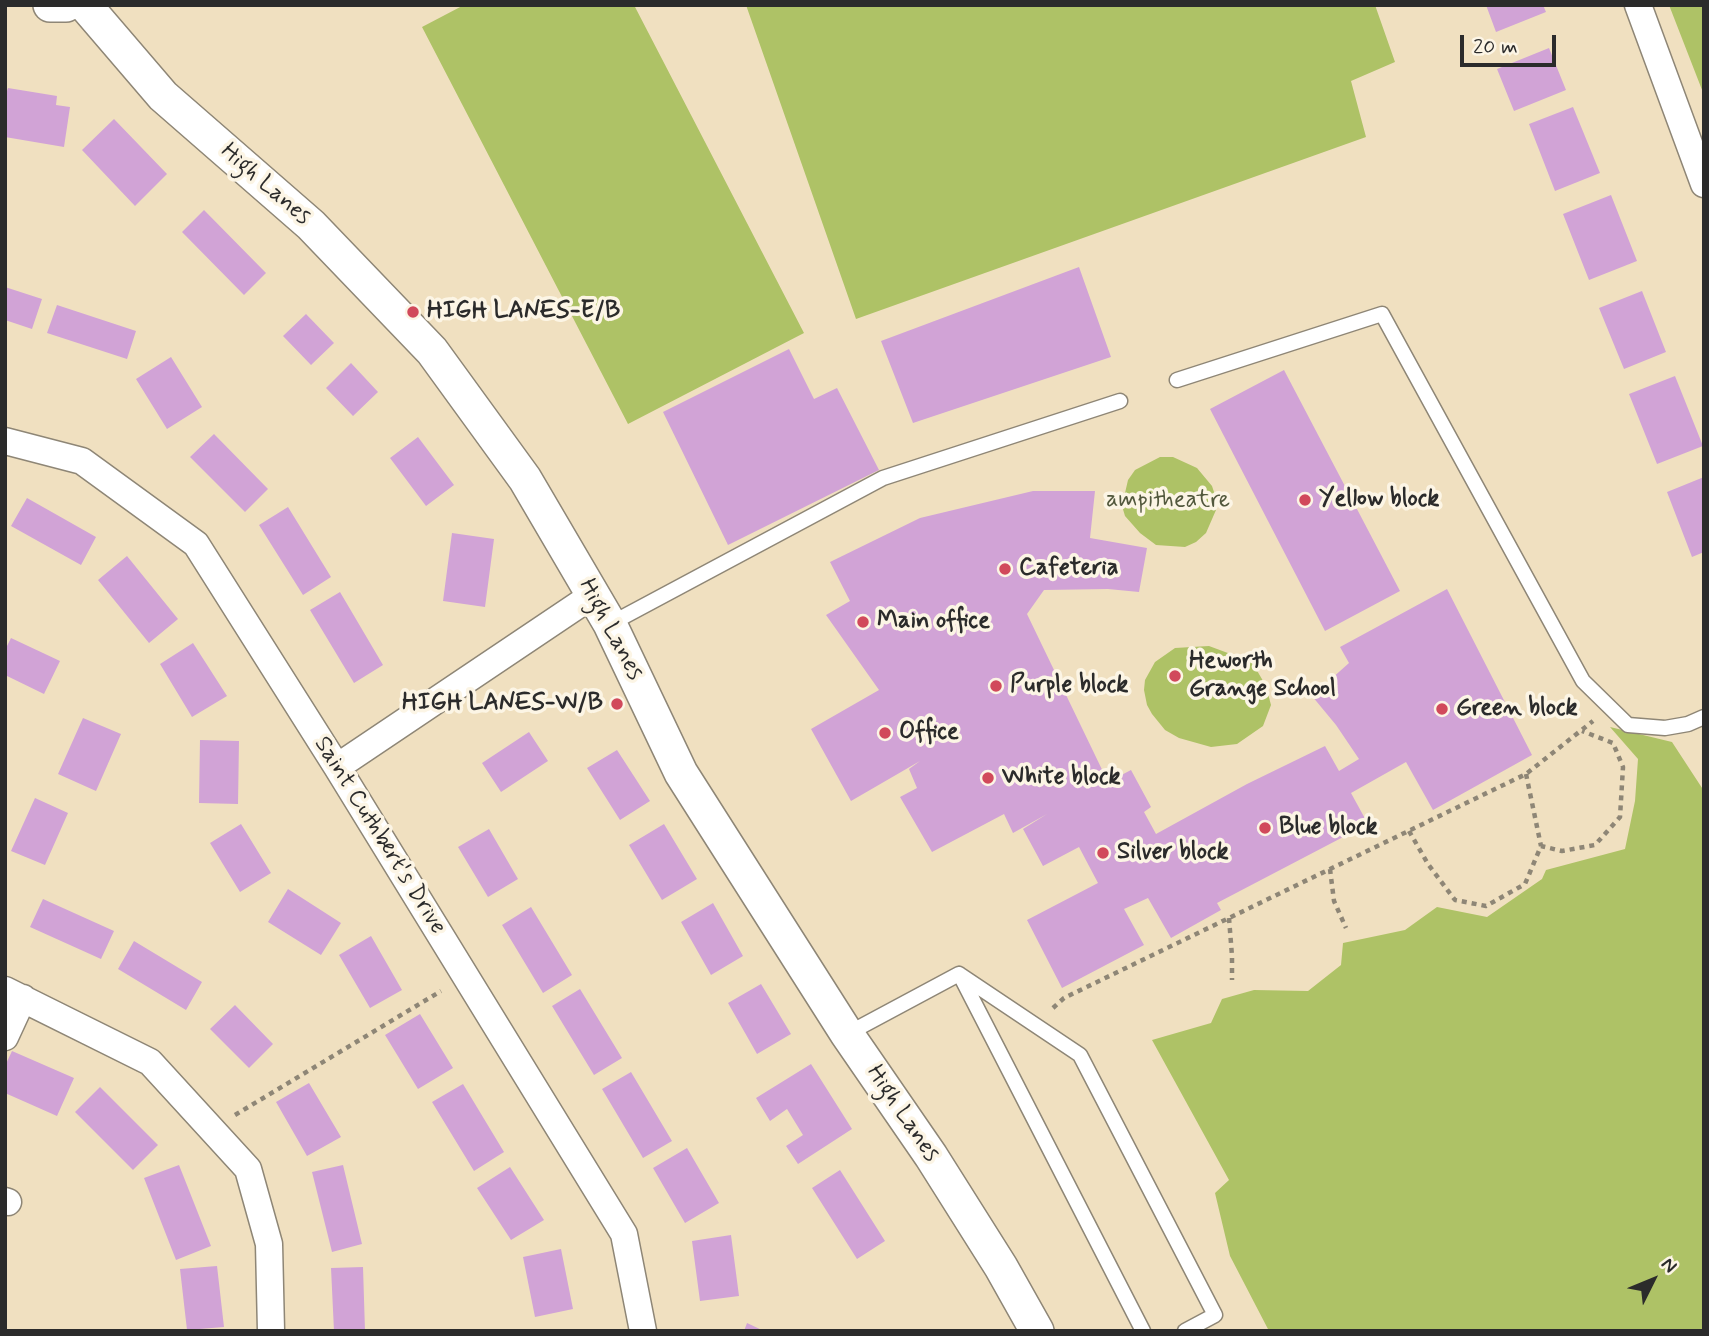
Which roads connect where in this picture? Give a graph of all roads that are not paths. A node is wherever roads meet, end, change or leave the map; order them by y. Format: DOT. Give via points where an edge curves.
graph roads {
  1 [pos="50,5"];
  2 [pos="66,5"];
  3 [pos="85,5"];
  4 [pos="1637,5"];
  5 [pos="1704,184"];
  6 [pos="1177,380"];
  7 [pos="1120,401"];
  8 [pos="5,441"];
  9 [pos="593,595"];
  10 [pos="610,624"];
  11 [pos="1704,717"];
  12 [pos="337,767"];
  13 [pos="959,974"];
  14 [pos="14,994"];
  15 [pos="847,1034"];
  16 [pos="5,1037"];
  17 [pos="271,1331"];
  18 [pos="643,1331"];
  19 [pos="1037,1331"];
  20 [pos="1143,1331"];
  21 [pos="1185,1331"];
  1 -- 2 [label="street"];
  3 -- 9 [label="street, High Lanes" via="163,96 311,225 432,351 525,479"];
  4 -- 5 [label="street"];
  6 -- 11 [label="lane" via="1382,314 1583,681 1628,725 1665,729"];
  7 -- 10 [label="lane" via="883,478"];
  8 -- 12 [label="street, Saint Cuthbert's Drive" via="82,461 196,544"];
  9 -- 10 [label="street, High Lanes"];
  9 -- 12 [label="street"];
  10 -- 15 [label="street, High Lanes" via="681,774"];
  12 -- 18 [label="street, Saint Cuthbert's Drive" via="624,1234"];
  13 -- 15 [label="lane"];
  13 -- 20 [label="lane"];
  13 -- 21 [label="lane" via="1080,1055 1215,1315"];
  14 -- 16 [label="street"];
  14 -- 17 [label="street" via="150,1062 248,1169 269,1244"];
  15 -- 19 [label="street, High Lanes" via="931,1156"];
}
